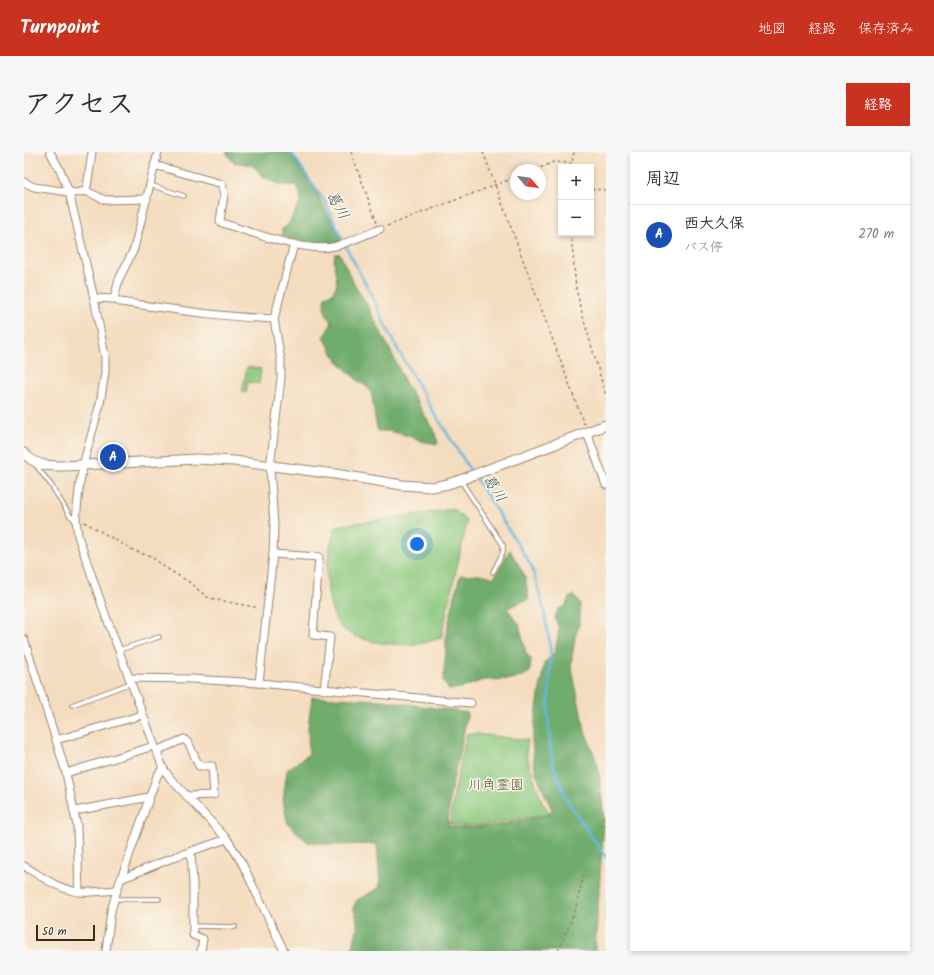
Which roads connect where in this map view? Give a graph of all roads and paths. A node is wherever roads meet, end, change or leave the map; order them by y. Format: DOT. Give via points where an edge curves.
graph roads {
  1 [pos="50,152"];
  2 [pos="92,152"];
  3 [pos="158,152"];
  4 [pos="351,152"];
  5 [pos="483,152"];
  6 [pos="574,152"];
  7 [pos="572,163"];
  8 [pos="154,165"];
  9 [pos="546,165"];
  10 [pos="510,179"];
  11 [pos="24,182"];
  12 [pos="150,185"];
  13 [pos="495,185"];
  14 [pos="594,189"];
  15 [pos="606,190"];
  16 [pos="86,191"];
  17 [pos="69,192"];
  18 [pos="184,196"];
  19 [pos="147,199"];
  20 [pos="380,228"];
  21 [pos="571,236"];
  22 [pos="294,244"];
  23 [pos="94,298"];
  24 [pos="114,299"];
  25 [pos="274,319"];
  26 [pos="606,396"];
  27 [pos="606,425"];
  28 [pos="587,433"];
  29 [pos="24,453"];
  30 [pos="32,460"];
  31 [pos="83,464"];
  32 [pos="270,467"];
  33 [pos="462,479"];
  34 [pos="606,485"];
  35 [pos="76,520"];
  36 [pos="273,554"];
  37 [pos="493,572"];
  38 [pos="267,609"];
  39 [pos="159,637"];
  40 [pos="24,639"];
  41 [pos="119,650"];
  42 [pos="130,680"];
  43 [pos="259,683"];
  44 [pos="324,690"];
  45 [pos="470,702"];
  46 [pos="72,705"];
  47 [pos="142,715"];
  48 [pos="56,740"];
  49 [pos="155,749"];
  50 [pos="163,768"];
  51 [pos="66,773"];
  52 [pos="187,796"];
  53 [pos="149,798"];
  54 [pos="75,811"];
  55 [pos="227,839"];
  56 [pos="191,852"];
  57 [pos="24,866"];
  58 [pos="586,866"];
  59 [pos="121,879"];
  60 [pos="117,890"];
  61 [pos="79,892"];
  62 [pos="115,899"];
  63 [pos="159,899"];
  64 [pos="193,926"];
  65 [pos="235,927"];
  66 [pos="106,951"];
  67 [pos="201,951"];
  68 [pos="284,951"];
  69 [pos="558,951"];
  1 -- 17 [label="street"];
  2 -- 16 [label="street"];
  3 -- 8 [label="street"];
  4 -- 20 [label="path"];
  5 -- 13 [label="path"];
  6 -- 7 [label="path"];
  7 -- 9 [label="path" via="554,162"];
  8 -- 12 [label="street"];
  8 -- 22 [label="street" via="222,184 222,223"];
  10 -- 13 [label="path"];
  11 -- 17 [label="street" via="34,187"];
  12 -- 18 [label="lane"];
  12 -- 19 [label="street"];
  13 -- 20 [label="path"];
  13 -- 28 [label="path"];
  14 -- 15 [label="path"];
  16 -- 17 [label="street"];
  16 -- 19 [label="street" via="105,200"];
  17 -- 23 [label="street"];
  19 -- 24 [label="street" via="134,249 119,279"];
  20 -- 22 [label="street" via="344,243 325,247"];
  21 -- 26 [label="path" via="576,289"];
  22 -- 25 [label="street"];
  23 -- 24 [label="street"];
  23 -- 31 [label="street" via="106,372"];
  24 -- 25 [label="street" via="120,302 182,310"];
  25 -- 32 [label="street" via="281,360 281,379"];
  27 -- 28 [label="street"];
  28 -- 33 [label="street"];
  28 -- 34 [label="street"];
  29 -- 30 [label="street"];
  30 -- 31 [label="street" via="45,466"];
  30 -- 35 [label="lane" via="70,516"];
  31 -- 32 [label="street" via="198,459"];
  31 -- 35 [label="street"];
  32 -- 33 [label="street" via="432,487"];
  32 -- 36 [label="street"];
  33 -- 37 [label="lane" via="503,545 503,552"];
  35 -- 38 [label="path" via="87,523 133,550 149,555 207,597"];
  35 -- 41 [label="street" via="80,543"];
  36 -- 38 [label="street"];
  36 -- 44 [label="street" via="319,557 313,634 330,637"];
  38 -- 43 [label="street"];
  39 -- 41 [label="lane"];
  40 -- 48 [label="street"];
  41 -- 42 [label="street"];
  42 -- 43 [label="street" via="191,679"];
  42 -- 46 [label="lane"];
  42 -- 47 [label="street"];
  43 -- 44 [label="street"];
  44 -- 45 [label="street"];
  47 -- 48 [label="street"];
  47 -- 49 [label="street"];
  48 -- 51 [label="street"];
  49 -- 50 [label="street"];
  49 -- 51 [label="street"];
  49 -- 52 [label="street" via="184,739 199,766 212,766 214,795"];
  50 -- 52 [label="street"];
  50 -- 53 [label="street" via="157,776"];
  51 -- 54 [label="street"];
  52 -- 55 [label="street"];
  53 -- 54 [label="street"];
  53 -- 59 [label="street"];
  54 -- 61 [label="street"];
  55 -- 56 [label="street"];
  55 -- 68 [label="street" via="242,863"];
  56 -- 59 [label="street"];
  56 -- 64 [label="street" via="194,885"];
  57 -- 61 [label="street" via="48,881"];
  58 -- 69 [label="path" via="575,911"];
  59 -- 60 [label="street"];
  60 -- 61 [label="street"];
  60 -- 62 [label="street"];
  62 -- 63 [label="lane"];
  62 -- 66 [label="street" via="111,910"];
  64 -- 65 [label="lane"];
  64 -- 67 [label="street" via="193,935 203,939"];
}
